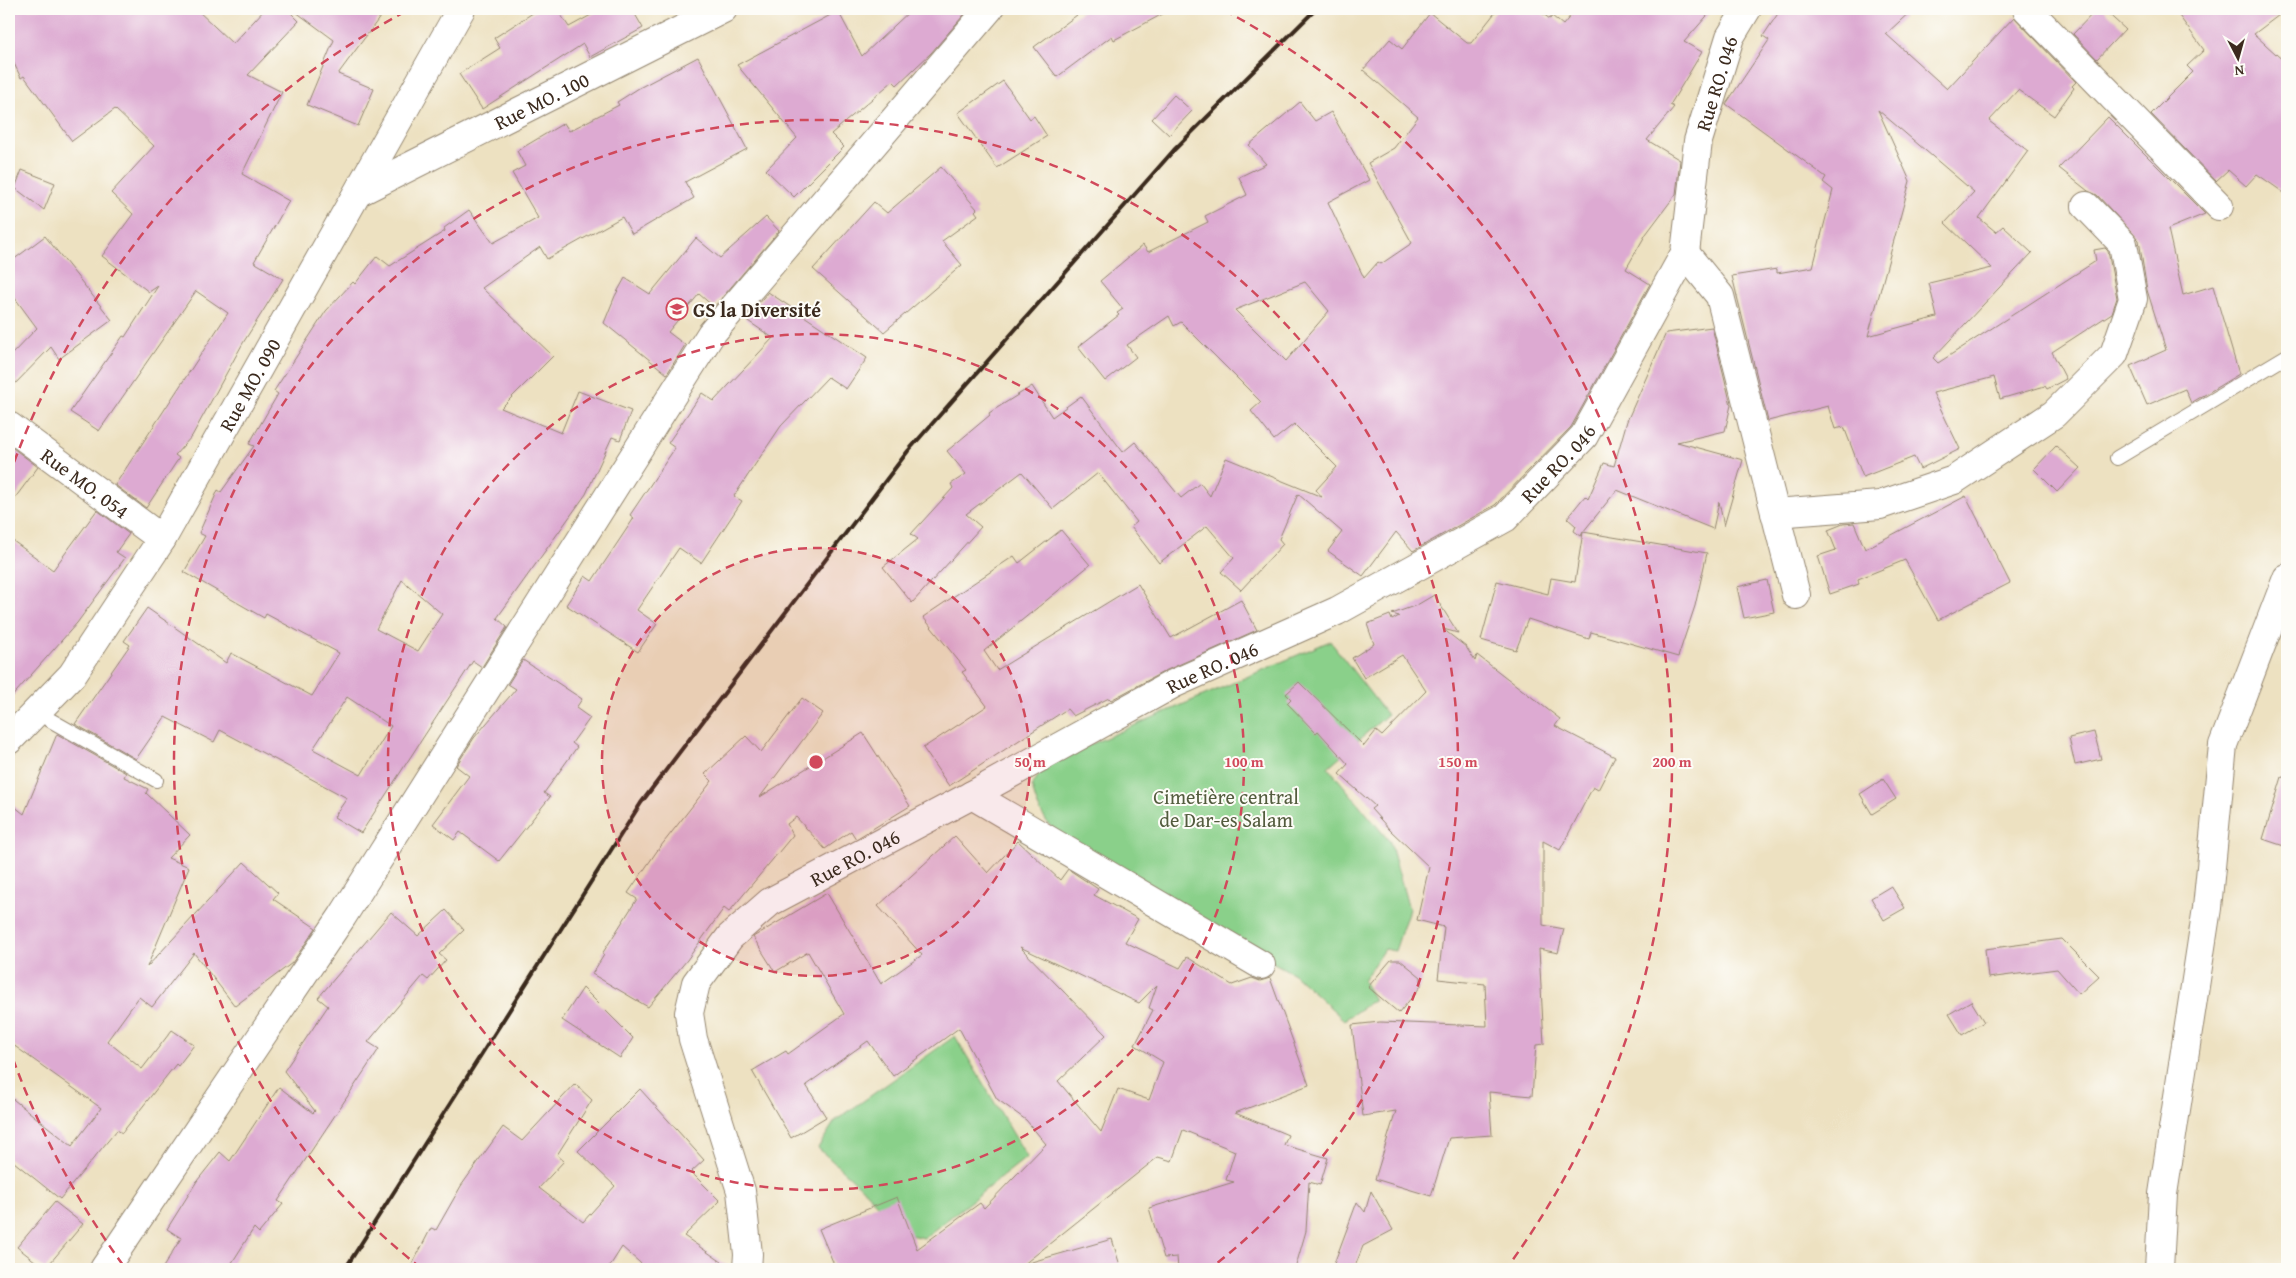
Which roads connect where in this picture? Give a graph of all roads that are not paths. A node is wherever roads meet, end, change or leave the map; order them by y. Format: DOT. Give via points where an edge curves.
graph roads {
  1 [pos="723,9"];
  2 [pos="989,9"];
  3 [pos="1747,9"];
  4 [pos="2026,9"];
  5 [pos="455,11"];
  6 [pos="359,192"];
  7 [pos="2086,206"];
  8 [pos="2219,206"];
  9 [pos="1685,253"];
  10 [pos="2287,356"];
  11 [pos="9,426"];
  12 [pos="2117,458"];
  13 [pos="1775,513"];
  14 [pos="162,539"];
  15 [pos="2287,578"];
  16 [pos="1796,595"];
  17 [pos="36,712"];
  18 [pos="9,740"];
  19 [pos="156,780"];
  20 [pos="972,795"];
  21 [pos="1261,965"];
  22 [pos="104,1269"];
  23 [pos="747,1269"];
  24 [pos="2159,1269"];
  1 -- 6 [label="street, Rue MO. 100"];
  2 -- 22 [label="street" via="711,334 342,918"];
  3 -- 9 [label="street, Rue RO. 046" via="1730,37 1698,141"];
  4 -- 8 [label="street"];
  5 -- 6 [label="street, Rue MO. 090"];
  6 -- 14 [label="street, Rue MO. 090"];
  7 -- 13 [label="street" via="2122,244 2133,299 2114,354 2054,414 1954,480 1880,505"];
  9 -- 13 [label="street" via="1720,296"];
  9 -- 20 [label="street, Rue RO. 046" via="1584,436 1505,518 1337,610 1172,684"];
  10 -- 12 [label="lane"];
  11 -- 14 [label="street, Rue MO. 054"];
  13 -- 16 [label="street"];
  14 -- 17 [label="street, Rue MO. 090" via="72,674"];
  15 -- 24 [label="street" via="2223,745 2207,908 2163,1194"];
  17 -- 18 [label="street, Rue MO. 090"];
  17 -- 19 [label="lane"];
  20 -- 21 [label="street"];
  20 -- 23 [label="street, Rue RO. 046" via="770,902 730,937 696,983 688,1013 693,1040 741,1191"];
}
